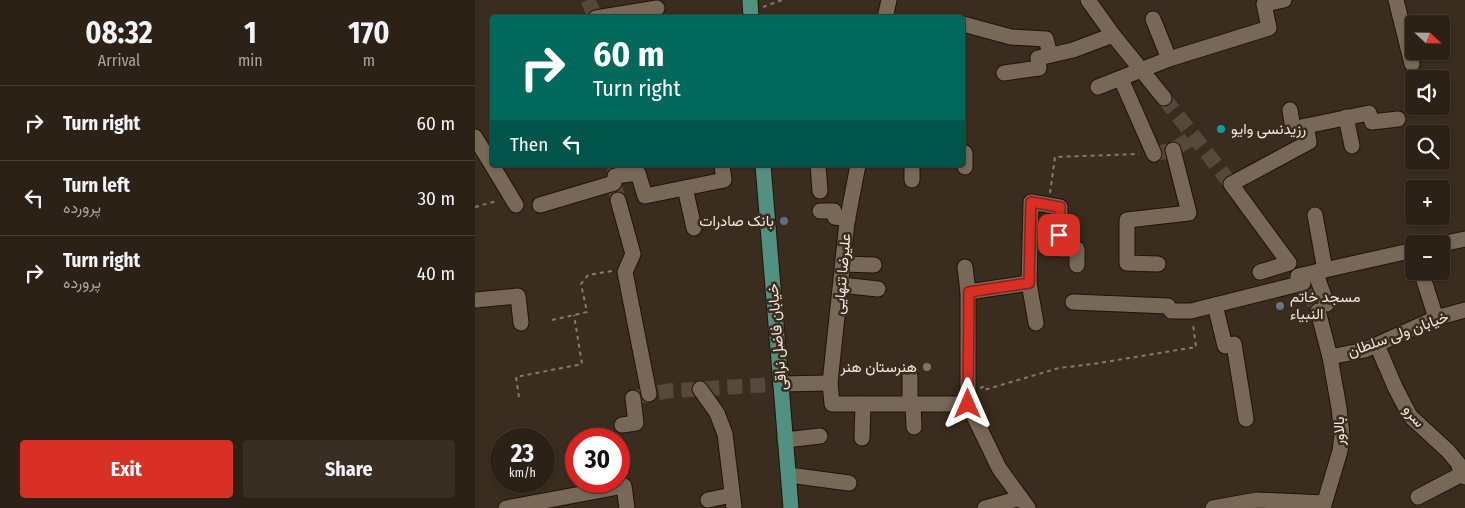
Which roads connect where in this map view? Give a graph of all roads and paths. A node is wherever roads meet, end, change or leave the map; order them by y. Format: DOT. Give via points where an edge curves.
graph roads {
  1 [pos="782,0"];
  2 [pos="889,0"];
  3 [pos="1088,0"];
  4 [pos="1284,0"];
  5 [pos="1396,0"];
  6 [pos="1263,2"];
  7 [pos="751,10"];
  8 [pos="651,11"];
  9 [pos="614,15"];
  10 [pos="886,15"];
  11 [pos="1153,19"];
  12 [pos="965,24"];
  13 [pos="1113,35"];
  14 [pos="1049,56"];
  15 [pos="1169,59"];
  16 [pos="1412,64"];
  17 [pos="1141,69"];
  18 [pos="1004,73"];
  19 [pos="1121,79"];
  20 [pos="1098,87"];
  21 [pos="1164,98"];
  22 [pos="1290,110"];
  23 [pos="1346,117"];
  24 [pos="1398,119"];
  25 [pos="1306,126"];
  26 [pos="475,137"];
  27 [pos="1352,146"];
  28 [pos="1173,150"];
  29 [pos="1154,154"];
  30 [pos="490,162"];
  31 [pos="493,167"];
  32 [pos="722,167"];
  33 [pos="763,167"];
  34 [pos="818,167"];
  35 [pos="858,167"];
  36 [pos="685,188"];
  37 [pos="820,191"];
  38 [pos="619,200"];
  39 [pos="514,201"];
  40 [pos="540,205"];
  41 [pos="1048,205"];
  42 [pos="475,207"];
  43 [pos="820,212"];
  44 [pos="1315,215"];
  45 [pos="848,219"];
  46 [pos="694,228"];
  47 [pos="1465,239"];
  48 [pos="1450,242"];
  49 [pos="1405,252"];
  50 [pos="843,264"];
  51 [pos="1158,264"];
  52 [pos="874,265"];
  53 [pos="1077,265"];
  54 [pos="965,267"];
  55 [pos="627,268"];
  56 [pos="1320,271"];
  57 [pos="1260,272"];
  58 [pos="1424,280"];
  59 [pos="1029,283"];
  60 [pos="841,285"];
  61 [pos="878,289"];
  62 [pos="969,292"];
  63 [pos="475,300"];
  64 [pos="1073,302"];
  65 [pos="1215,305"];
  66 [pos="1465,310"];
  67 [pos="1191,311"];
  68 [pos="574,315"];
  69 [pos="1436,318"];
  70 [pos="552,320"];
  71 [pos="521,323"];
  72 [pos="1036,323"];
  73 [pos="1377,345"];
  74 [pos="1330,357"];
  75 [pos="910,376"];
  76 [pos="781,384"];
  77 [pos="830,384"];
  78 [pos="700,389"];
  79 [pos="649,394"];
  80 [pos="519,397"];
  81 [pos="968,397"];
  82 [pos="633,398"];
  83 [pos="863,404"];
  84 [pos="911,405"];
  85 [pos="1246,419"];
  86 [pos="622,426"];
  87 [pos="913,427"];
  88 [pos="820,436"];
  89 [pos="862,438"];
  90 [pos="785,440"];
  91 [pos="1463,469"];
  92 [pos="789,475"];
  93 [pos="849,483"];
  94 [pos="1418,497"];
  95 [pos="708,500"];
  96 [pos="733,502"];
  97 [pos="1024,503"];
  98 [pos="1324,506"];
  99 [pos="506,508"];
  100 [pos="627,508"];
  101 [pos="791,508"];
  102 [pos="985,508"];
  103 [pos="1213,508"];
  1 -- 7 [label="path"];
  2 -- 10 [label="street"];
  3 -- 13 [label="street"];
  4 -- 6 [label="street"];
  5 -- 16 [label="street"];
  6 -- 15 [label="street" via="1269,28"];
  8 -- 9 [label="street"];
  11 -- 15 [label="street"];
  12 -- 14 [label="street" via="1011,36 1046,39"];
  13 -- 14 [label="street"];
  13 -- 17 [label="street"];
  14 -- 18 [label="street" via="1038,58 1039,68"];
  15 -- 17 [label="street"];
  17 -- 19 [label="street"];
  17 -- 21 [label="street"];
  19 -- 20 [label="street"];
  19 -- 29 [label="street"];
  22 -- 25 [label="street" via="1293,129"];
  23 -- 24 [label="street" via="1369,113 1372,122"];
  23 -- 25 [label="street"];
  23 -- 27 [label="street"];
  25 -- 57 [label="street" via="1309,142 1231,184 1289,263"];
  26 -- 30 [label="street"];
  28 -- 51 [label="street" via="1189,213 1127,220 1127,263"];
  29 -- 41 [label="path" via="1055,157"];
  31 -- 39 [label="street"];
  32 -- 36 [label="street" via="724,180"];
  33 -- 76 [label="main road, خیابان فاضل نراقی"];
  34 -- 37 [label="street"];
  35 -- 45 [label="street, علیرضا تنهایی"];
  36 -- 40 [label="street" via="645,196 638,173"];
  36 -- 46 [label="street"];
  38 -- 55 [label="street" via="633,254"];
  39 -- 42 [label="path"];
  41 -- 53 [label="street" via="1060,207 1059,249 1077,249"];
  41 -- 59 [label="street" via="1031,202"];
  43 -- 45 [label="street" via="834,211 835,217"];
  44 -- 56 [label="street, بالاور"];
  45 -- 50 [label="street, علیرضا تنهایی"];
  47 -- 48 [label="street"];
  49 -- 56 [label="street"];
  50 -- 52 [label="street"];
  50 -- 60 [label="street, علیرضا تنهایی"];
  54 -- 62 [label="street"];
  55 -- 68 [label="path" via="588,275 581,284 587,312"];
  55 -- 79 [label="street" via="625,272"];
  56 -- 65 [label="street"];
  56 -- 74 [label="street, بالاور"];
  58 -- 69 [label="street"];
  59 -- 62 [label="street"];
  59 -- 72 [label="street"];
  60 -- 61 [label="street"];
  60 -- 77 [label="street, علیرضا تنهایی"];
  62 -- 81 [label="street"];
  63 -- 71 [label="street" via="518,296"];
  64 -- 67 [label="street" via="1168,306 1171,311"];
  65 -- 67 [label="street"];
  65 -- 85 [label="street" via="1225,346 1233,344"];
  66 -- 69 [label="street, خیابان ولی سلطان"];
  67 -- 81 [label="path" via="1196,347 1059,368 983,388"];
  68 -- 70 [label="path"];
  68 -- 80 [label="path" via="582,364 516,377"];
  69 -- 73 [label="street, خیابان ولی سلطان"];
  73 -- 74 [label="street, خیابان ولی سلطان" via="1353,354"];
  73 -- 91 [label="street, سرو" via="1410,416"];
  74 -- 98 [label="street, بالاور" via="1341,443"];
  75 -- 84 [label="street"];
  76 -- 77 [label="street"];
  76 -- 90 [label="main road, خیابان فاضل نراقی"];
  77 -- 83 [label="street" via="832,404"];
  78 -- 96 [label="street" via="717,413 725,434"];
  81 -- 84 [label="street"];
  81 -- 97 [label="street" via="999,468"];
  82 -- 86 [label="street" via="636,422"];
  83 -- 84 [label="street"];
  83 -- 89 [label="street"];
  84 -- 87 [label="street"];
  88 -- 90 [label="street"];
  90 -- 92 [label="main road, خیابان فاضل نراقی"];
  91 -- 94 [label="street"];
  92 -- 93 [label="street"];
  92 -- 101 [label="main road, خیابان فاضل نراقی"];
  95 -- 96 [label="street"];
  97 -- 102 [label="street"];
  98 -- 103 [label="street" via="1257,500"];
  99 -- 100 [label="street" via="624,486"];
}
